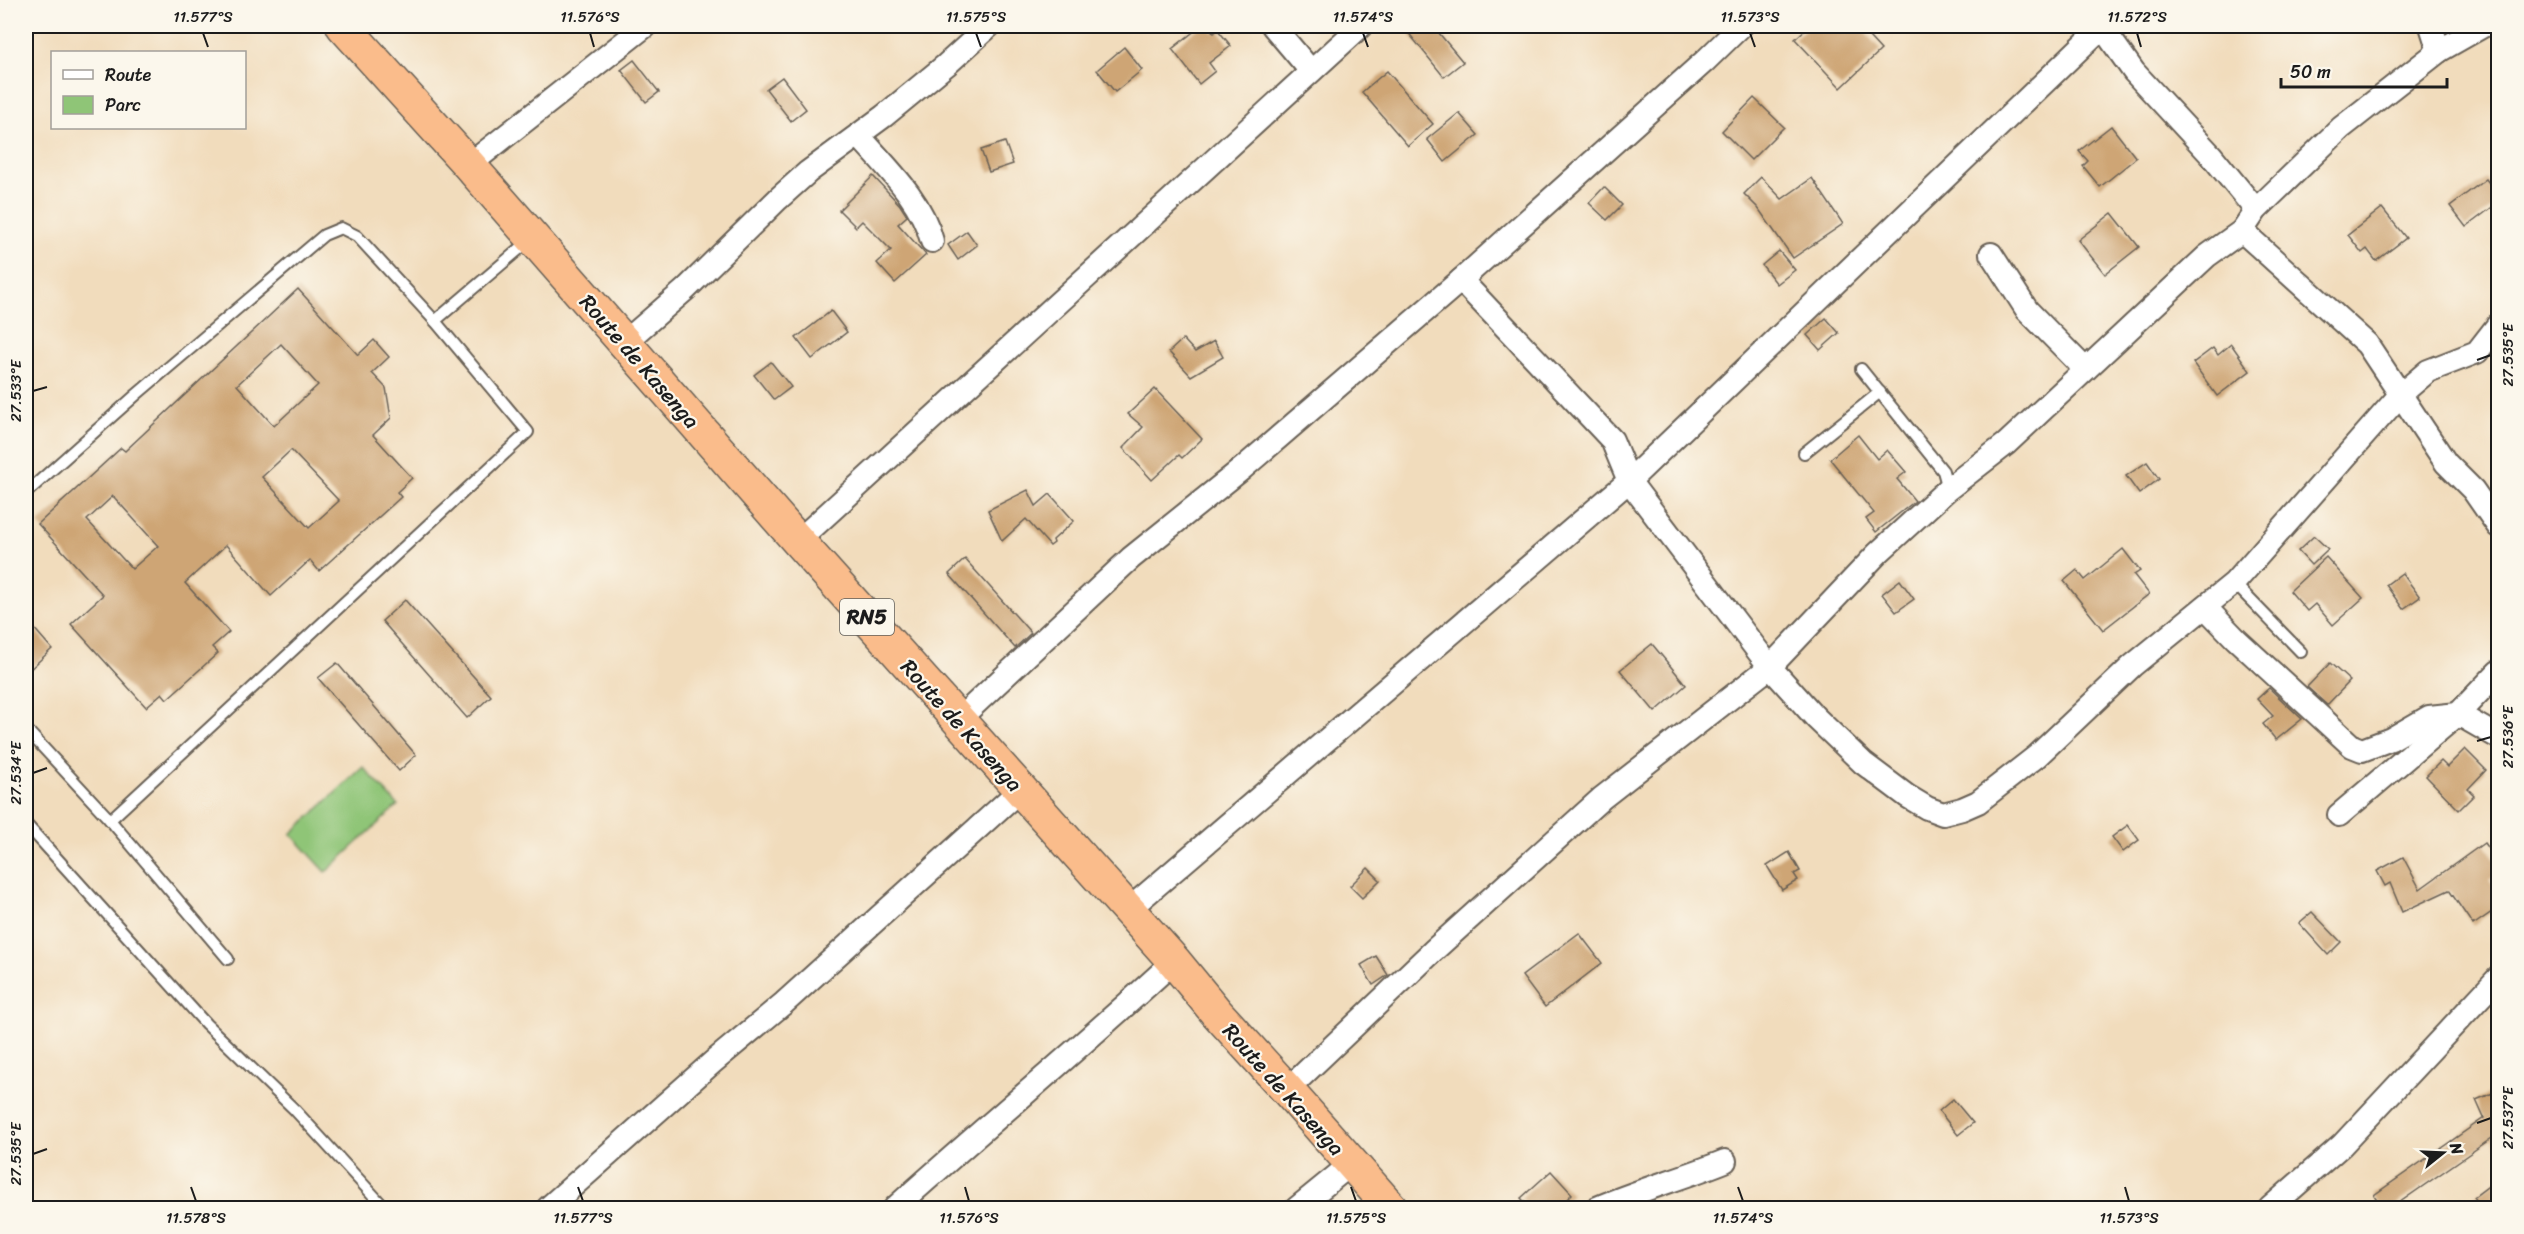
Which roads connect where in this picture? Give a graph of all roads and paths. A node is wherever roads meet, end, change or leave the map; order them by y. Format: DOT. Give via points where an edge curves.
graph roads {
  1 [pos="343,26"];
  2 [pos="645,26"];
  3 [pos="988,26"];
  4 [pos="1273,26"];
  5 [pos="1361,26"];
  6 [pos="1742,26"];
  7 [pos="2103,26"];
  8 [pos="2431,26"];
  9 [pos="2483,26"];
  10 [pos="2439,51"];
  11 [pos="1311,71"];
  12 [pos="859,136"];
  13 [pos="469,165"];
  14 [pos="2256,210"];
  15 [pos="2242,231"];
  16 [pos="533,238"];
  17 [pos="932,242"];
  18 [pos="1991,254"];
  19 [pos="1461,280"];
  20 [pos="435,321"];
  21 [pos="2499,325"];
  22 [pos="625,342"];
  23 [pos="1862,369"];
  24 [pos="2085,369"];
  25 [pos="1880,392"];
  26 [pos="2400,395"];
  27 [pos="1804,453"];
  28 [pos="1629,481"];
  29 [pos="1948,489"];
  30 [pos="26,493"];
  31 [pos="2499,526"];
  32 [pos="798,541"];
  33 [pos="2234,583"];
  34 [pos="2205,607"];
  35 [pos="2301,652"];
  36 [pos="1770,668"];
  37 [pos="2499,672"];
  38 [pos="2458,714"];
  39 [pos="958,720"];
  40 [pos="26,729"];
  41 [pos="2499,737"];
  42 [pos="1020,790"];
  43 [pos="2339,816"];
  44 [pos="110,820"];
  45 [pos="26,824"];
  46 [pos="1128,910"];
  47 [pos="228,958"];
  48 [pos="1174,961"];
  49 [pos="2499,978"];
  50 [pos="1287,1090"];
  51 [pos="1725,1161"];
  52 [pos="1351,1164"];
  53 [pos="385,1209"];
  54 [pos="548,1209"];
  55 [pos="895,1209"];
  56 [pos="1297,1209"];
  57 [pos="1391,1209"];
  58 [pos="1597,1209"];
  59 [pos="2270,1209"];
  1 -- 13 [label="highway, Route de Kasenga / RN5"];
  2 -- 13 [label="street"];
  3 -- 12 [label="street" via="946,66"];
  4 -- 11 [label="street"];
  5 -- 11 [label="street"];
  6 -- 19 [label="street"];
  7 -- 14 [label="street" via="2134,72"];
  7 -- 28 [label="street"];
  8 -- 10 [label="street"];
  9 -- 10 [label="street"];
  10 -- 14 [label="street" via="2341,128"];
  11 -- 32 [label="street"];
  12 -- 17 [label="street" via="906,190"];
  12 -- 22 [label="street" via="808,172 686,290"];
  13 -- 16 [label="highway, Route de Kasenga / RN5"];
  14 -- 15 [label="street"];
  15 -- 24 [label="street" via="2207,256"];
  15 -- 26 [label="street" via="2367,344"];
  16 -- 20 [label="lane"];
  16 -- 22 [label="highway, Route de Kasenga / RN5"];
  18 -- 24 [label="street" via="2027,310"];
  19 -- 28 [label="street" via="1611,440"];
  19 -- 39 [label="street" via="1243,468 1131,558"];
  20 -- 30 [label="lane" via="357,236 341,228 324,235"];
  20 -- 44 [label="lane" via="528,432"];
  21 -- 26 [label="street" via="2477,352 2428,371"];
  22 -- 32 [label="highway, Route de Kasenga / RN5"];
  23 -- 25 [label="lane"];
  24 -- 29 [label="street" via="2006,444"];
  25 -- 27 [label="lane"];
  25 -- 29 [label="lane" via="1943,471"];
  26 -- 31 [label="street" via="2446,463 2473,490"];
  26 -- 33 [label="street"];
  28 -- 36 [label="street"];
  28 -- 46 [label="street"];
  29 -- 36 [label="street" via="1878,554"];
  32 -- 39 [label="highway, Route de Kasenga / RN5"];
  33 -- 34 [label="street"];
  33 -- 35 [label="lane"];
  34 -- 36 [label="street" via="2132,666 2037,756 1978,802 1943,814 1907,796 1863,763"];
  34 -- 38 [label="street" via="2358,749 2391,739 2429,717"];
  36 -- 50 [label="street" via="1602,798"];
  37 -- 38 [label="street"];
  38 -- 41 [label="street"];
  38 -- 43 [label="street"];
  39 -- 42 [label="highway, Route de Kasenga / RN5"];
  40 -- 44 [label="lane"];
  42 -- 46 [label="highway, Route de Kasenga / RN5"];
  42 -- 54 [label="street"];
  44 -- 47 [label="lane"];
  45 -- 53 [label="lane" via="206,1024 295,1110"];
  46 -- 48 [label="highway, Route de Kasenga / RN5"];
  48 -- 50 [label="highway, Route de Kasenga / RN5"];
  48 -- 55 [label="street"];
  49 -- 59 [label="street" via="2342,1145"];
  50 -- 52 [label="highway, Route de Kasenga / RN5"];
  51 -- 58 [label="street"];
  52 -- 56 [label="street"];
  52 -- 57 [label="highway, Route de Kasenga / RN5"];
}
